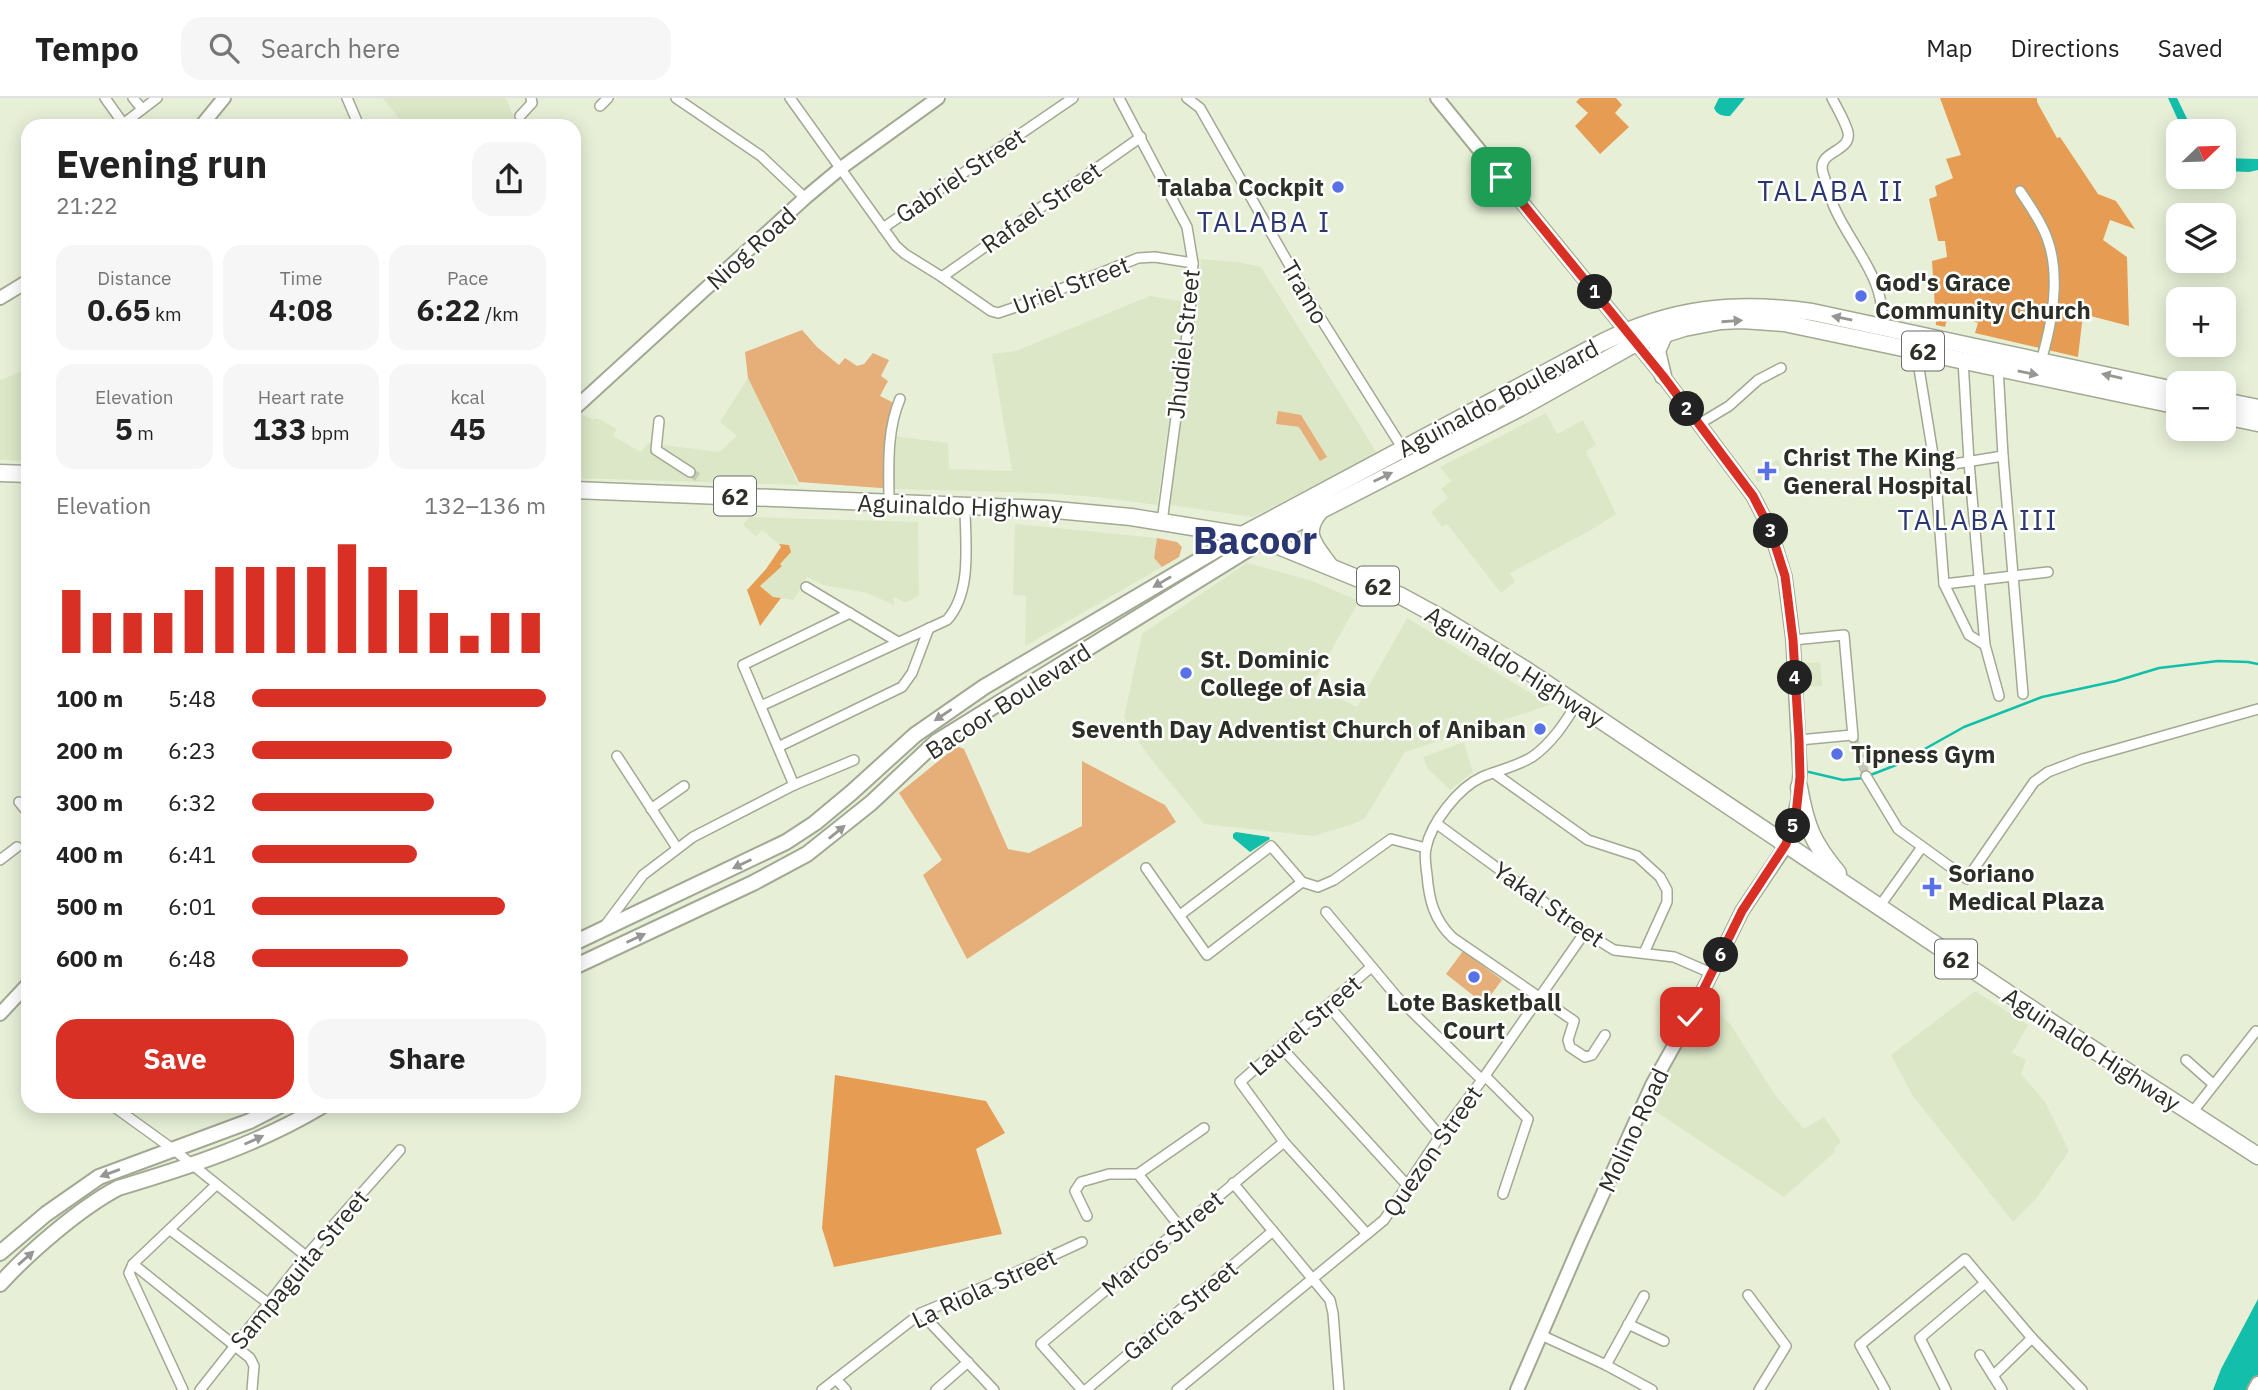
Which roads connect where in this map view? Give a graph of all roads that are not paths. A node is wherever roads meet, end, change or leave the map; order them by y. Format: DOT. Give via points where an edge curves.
graph roads {
  1 [pos="133,98"];
  2 [pos="157,98"];
  3 [pos="225,98"];
  4 [pos="347,98"];
  5 [pos="531,98"];
  6 [pos="608,98"];
  7 [pos="676,98"];
  8 [pos="790,98"];
  9 [pos="938,98"];
  10 [pos="1073,98"];
  11 [pos="1119,98"];
  12 [pos="1188,98"];
  13 [pos="1437,98"];
  14 [pos="1832,98"];
  15 [pos="107,99"];
  16 [pos="600,106"];
  17 [pos="142,109"];
  18 [pos="520,116"];
  19 [pos="120,119"];
  20 [pos="131,119"];
  21 [pos="207,119"];
  22 [pos="356,119"];
  23 [pos="1141,137"];
  24 [pos="841,168"];
  25 [pos="2020,191"];
  26 [pos="806,198"];
  27 [pos="883,228"];
  28 [pos="1193,262"];
  29 [pos="942,277"];
  30 [pos="21,285"];
  31 [pos="0,298"];
  32 [pos="1881,326"];
  33 [pos="1665,333"];
  34 [pos="1631,337"];
  35 [pos="1916,349"];
  36 [pos="1963,360"];
  37 [pos="2041,361"];
  38 [pos="1781,368"];
  39 [pos="1998,368"];
  40 [pos="1663,376"];
  41 [pos="2166,388"];
  42 [pos="900,399"];
  43 [pos="581,401"];
  44 [pos="2236,403"];
  45 [pos="2166,404"];
  46 [pos="2258,408"];
  47 [pos="2236,418"];
  48 [pos="659,421"];
  49 [pos="2258,423"];
  50 [pos="1699,424"];
  51 [pos="1403,449"];
  52 [pos="2003,456"];
  53 [pos="1969,462"];
  54 [pos="1934,467"];
  55 [pos="690,472"];
  56 [pos="0,473"];
  57 [pos="21,474"];
  58 [pos="581,490"];
  59 [pos="889,504"];
  60 [pos="965,506"];
  61 [pos="1323,508"];
  62 [pos="1162,522"];
  63 [pos="1242,535"];
  64 [pos="1263,540"];
  65 [pos="1329,565"];
  66 [pos="2048,572"];
  67 [pos="2014,575"];
  68 [pos="1979,578"];
  69 [pos="1944,584"];
  70 [pos="806,587"];
  71 [pos="850,613"];
  72 [pos="929,628"];
  73 [pos="1793,640"];
  74 [pos="898,642"];
  75 [pos="1985,645"];
  76 [pos="1000,677"];
  77 [pos="2023,694"];
  78 [pos="1012,696"];
  79 [pos="1998,696"];
  80 [pos="1577,703"];
  81 [pos="761,706"];
  82 [pos="2258,709"];
  83 [pos="1799,740"];
  84 [pos="778,747"];
  85 [pos="617,756"];
  86 [pos="854,760"];
  87 [pos="1494,773"];
  88 [pos="1866,776"];
  89 [pos="794,785"];
  90 [pos="684,786"];
  91 [pos="1799,787"];
  92 [pos="19,802"];
  93 [pos="21,804"];
  94 [pos="651,809"];
  95 [pos="1437,824"];
  96 [pos="1786,844"];
  97 [pos="17,847"];
  98 [pos="1922,847"];
  99 [pos="677,848"];
  100 [pos="1426,848"];
  101 [pos="0,860"];
  102 [pos="1146,868"];
  103 [pos="1302,882"];
  104 [pos="1848,886"];
  105 [pos="1879,907"];
  106 [pos="1326,912"];
  107 [pos="1180,915"];
  108 [pos="603,929"];
  109 [pos="1585,932"];
  110 [pos="581,940"];
  111 [pos="1644,953"];
  112 [pos="581,964"];
  113 [pos="1370,968"];
  114 [pos="1712,973"];
  115 [pos="21,992"];
  116 [pos="1538,997"];
  117 [pos="1328,1005"];
  118 [pos="0,1014"];
  119 [pos="2256,1031"];
  120 [pos="1605,1035"];
  121 [pos="1281,1046"];
  122 [pos="2186,1060"];
  123 [pos="1483,1078"];
  124 [pos="2213,1084"];
  125 [pos="123,1113"];
  126 [pos="265,1113"];
  127 [pos="308,1113"];
  128 [pos="2191,1114"];
  129 [pos="1204,1128"];
  130 [pos="1440,1136"];
  131 [pos="1284,1142"];
  132 [pos="174,1150"];
  133 [pos="400,1150"];
  134 [pos="2258,1156"];
  135 [pos="190,1165"];
  136 [pos="1138,1174"];
  137 [pos="1233,1182"];
  138 [pos="216,1185"];
  139 [pos="1407,1185"];
  140 [pos="1503,1194"];
  141 [pos="1087,1216"];
  142 [pos="1180,1227"];
  143 [pos="170,1230"];
  144 [pos="1273,1231"];
  145 [pos="1367,1234"];
  146 [pos="1083,1242"];
  147 [pos="0,1253"];
  148 [pos="306,1256"];
  149 [pos="133,1264"];
  150 [pos="1312,1278"];
  151 [pos="1985,1283"];
  152 [pos="0,1284"];
  153 [pos="1748,1295"];
  154 [pos="1644,1296"];
  155 [pos="268,1303"];
  156 [pos="921,1313"];
  157 [pos="1628,1324"];
  158 [pos="1541,1335"];
  159 [pos="2032,1338"];
  160 [pos="1664,1341"];
  161 [pos="234,1345"];
  162 [pos="1980,1356"];
  163 [pos="968,1362"];
  164 [pos="1606,1365"];
  165 [pos="1993,1376"];
  166 [pos="835,1379"];
  167 [pos="2258,1383"];
  168 [pos="183,1390"];
  169 [pos="200,1390"];
  170 [pos="252,1390"];
  171 [pos="822,1390"];
  172 [pos="846,1390"];
  173 [pos="936,1390"];
  174 [pos="994,1390"];
  175 [pos="1084,1390"];
  176 [pos="1177,1390"];
  177 [pos="1339,1390"];
  178 [pos="1517,1390"];
  179 [pos="1651,1390"];
  180 [pos="1759,1390"];
  181 [pos="1885,1390"];
  182 [pos="1946,1390"];
  183 [pos="2002,1390"];
  184 [pos="2082,1390"];
  185 [pos="2254,1390"];
  1 -- 17 [label="street"];
  2 -- 17 [label="street"];
  3 -- 21 [label="main road"];
  4 -- 22 [label="street"];
  5 -- 18 [label="street" via="533,103"];
  6 -- 16 [label="street"];
  7 -- 26 [label="street" via="761,156"];
  8 -- 24 [label="street, Uriel Street"];
  9 -- 24 [label="main road, Niog Road"];
  10 -- 27 [label="street, Gabriel Street"];
  11 -- 23 [label="street, Jhudiel Street"];
  12 -- 51 [label="street, Tramo" via="1200,108 1311,303"];
  13 -- 34 [label="main road, Molino Road"];
  14 -- 32 [label="street" via="1848,139 1825,156 1821,167 1835,208 1878,288"];
  15 -- 19 [label="street"];
  17 -- 20 [label="street"];
  23 -- 28 [label="street, Jhudiel Street" via="1183,215"];
  23 -- 29 [label="street, Rafael Street"];
  24 -- 26 [label="main road, Niog Road"];
  24 -- 27 [label="street, Uriel Street"];
  25 -- 37 [label="street" via="2041,223 2052,254 2053,293"];
  26 -- 43 [label="main road, Niog Road"];
  27 -- 29 [label="street, Uriel Street" via="905,254"];
  28 -- 29 [label="street, Uriel Street" via="1138,258 998,313"];
  28 -- 62 [label="street, Jhudiel Street"];
  30 -- 31 [label="main road"];
  32 -- 34 [label="highway, Aguinaldo Boulevard / 62, one-way" via="1812,312 1745,306 1661,318"];
  32 -- 37 [label="highway, Aguinaldo Boulevard / 62"];
  33 -- 34 [label="highway, Aguinaldo Boulevard / 62"];
  33 -- 35 [label="highway, Aguinaldo Boulevard / 62, one-way" via="1721,321 1761,321"];
  33 -- 40 [label="highway" via="1657,351"];
  34 -- 40 [label="main road, Molino Road"];
  34 -- 51 [label="highway, Aguinaldo Boulevard / 62"];
  61 -- 34 [label="highway, Aguinaldo Boulevard / 62, one-way" via="1520,408"];
  35 -- 36 [label="highway, Aguinaldo Boulevard / 62"];
  35 -- 54 [label="street"];
  36 -- 39 [label="highway, Aguinaldo Boulevard / 62"];
  36 -- 53 [label="street"];
  41 -- 37 [label="highway, Aguinaldo Boulevard / 62, one-way"];
  38 -- 50 [label="street"];
  39 -- 45 [label="highway, Aguinaldo Boulevard / 62, one-way"];
  39 -- 52 [label="street"];
  40 -- 50 [label="main road, Molino Road"];
  42 -- 59 [label="street" via="890,435"];
  44 -- 46 [label="highway"];
  47 -- 49 [label="highway"];
  48 -- 55 [label="street" via="656,450"];
  50 -- 73 [label="main road, Molino Road" via="1753,496 1770,529 1785,576"];
  51 -- 63 [label="highway, Aguinaldo Boulevard / 62"];
  52 -- 53 [label="street"];
  52 -- 67 [label="street"];
  53 -- 54 [label="street"];
  53 -- 68 [label="street"];
  54 -- 69 [label="street"];
  56 -- 57 [label="highway"];
  58 -- 59 [label="highway, Aguinaldo Highway / 62" via="698,489"];
  59 -- 60 [label="highway, Aguinaldo Highway / 62"];
  60 -- 62 [label="highway, Aguinaldo Highway / 62" via="1085,512"];
  60 -- 72 [label="street" via="965,571 960,597 947,620"];
  61 -- 64 [label="highway, Aguinaldo Boulevard / 62"];
  61 -- 65 [label="highway" via="1310,528"];
  62 -- 63 [label="highway, Aguinaldo Highway / 62"];
  63 -- 64 [label="highway, Aguinaldo Highway / 62"];
  63 -- 76 [label="main road, Bacoor Boulevard, one-way"];
  64 -- 65 [label="highway, Aguinaldo Highway / 62"];
  64 -- 78 [label="main road, Bacoor Boulevard"];
  65 -- 80 [label="highway, Aguinaldo Highway / 62" via="1433,613"];
  66 -- 67 [label="street"];
  67 -- 68 [label="street"];
  67 -- 77 [label="street"];
  68 -- 69 [label="street"];
  68 -- 75 [label="street"];
  69 -- 75 [label="street" via="1969,635"];
  70 -- 71 [label="street"];
  71 -- 74 [label="street"];
  71 -- 81 [label="street" via="743,665"];
  72 -- 74 [label="street"];
  72 -- 84 [label="street" via="902,687"];
  73 -- 83 [label="main road, Molino Road"];
  73 -- 83 [label="street" via="1844,635 1853,736"];
  74 -- 81 [label="street"];
  75 -- 79 [label="street"];
  76 -- 78 [label="main road"];
  76 -- 108 [label="main road, Bacoor Boulevard, one-way" via="926,726 786,842"];
  112 -- 78 [label="main road, Bacoor Boulevard, one-way" via="807,854 926,751"];
  80 -- 87 [label="street" via="1543,747 1520,764"];
  80 -- 96 [label="highway, Aguinaldo Highway / 62"];
  81 -- 84 [label="street"];
  82 -- 98 [label="street" via="2048,772 2034,782 1967,879"];
  83 -- 91 [label="main road, Molino Road"];
  84 -- 89 [label="street"];
  85 -- 94 [label="street"];
  86 -- 89 [label="street"];
  87 -- 95 [label="street" via="1470,784 1453,799"];
  87 -- 111 [label="street" via="1588,839 1637,856 1660,877 1667,902"];
  88 -- 98 [label="street" via="1894,825"];
  89 -- 99 [label="street"];
  90 -- 94 [label="street"];
  91 -- 96 [label="main road, Molino Road"];
  91 -- 104 [label="highway" via="1811,836"];
  92 -- 93 [label="street"];
  94 -- 99 [label="street"];
  95 -- 100 [label="street"];
  95 -- 109 [label="street, Yakal Street"];
  96 -- 104 [label="highway, Aguinaldo Highway / 62"];
  96 -- 114 [label="main road, Molino Road" via="1748,900"];
  97 -- 101 [label="street"];
  98 -- 105 [label="street"];
  99 -- 108 [label="street" via="643,875"];
  100 -- 103 [label="street" via="1391,839 1326,885"];
  100 -- 116 [label="street" via="1428,888 1440,925"];
  102 -- 107 [label="street"];
  103 -- 107 [label="street" via="1271,846"];
  103 -- 107 [label="street" via="1207,955"];
  104 -- 105 [label="highway, Aguinaldo Highway / 62"];
  105 -- 128 [label="highway, Aguinaldo Highway / 62"];
  106 -- 113 [label="street"];
  108 -- 110 [label="main road, Bacoor Boulevard"];
  109 -- 111 [label="street, Yakal Street" via="1614,950"];
  109 -- 116 [label="street, Quezon Street"];
  111 -- 114 [label="street, Yakal Street" via="1674,957"];
  113 -- 117 [label="street, Laurel Street"];
  113 -- 123 [label="street"];
  114 -- 158 [label="main road, Molino Road" via="1635,1121"];
  115 -- 118 [label="main road"];
  116 -- 120 [label="street" via="1574,1021 1570,1047 1585,1057"];
  116 -- 123 [label="street, Quezon Street"];
  117 -- 121 [label="street, Laurel Street"];
  117 -- 130 [label="street"];
  119 -- 124 [label="street"];
  121 -- 131 [label="street, Laurel Street" via="1240,1082"];
  121 -- 139 [label="street"];
  122 -- 124 [label="street"];
  123 -- 130 [label="street, Quezon Street"];
  123 -- 140 [label="street" via="1528,1119"];
  124 -- 128 [label="street"];
  125 -- 132 [label="street"];
  126 -- 132 [label="main road"];
  135 -- 127 [label="main road, one-way" via="258,1139"];
  128 -- 134 [label="highway, Aguinaldo Highway / 62"];
  129 -- 136 [label="street"];
  130 -- 139 [label="street, Quezon Street"];
  131 -- 137 [label="street, Marcos Street"];
  131 -- 145 [label="street"];
  132 -- 135 [label="street"];
  132 -- 147 [label="main road, one-way" via="86,1184"];
  133 -- 148 [label="street, Sampaguita Street"];
  135 -- 138 [label="street"];
  152 -- 135 [label="main road, one-way" via="106,1194"];
  136 -- 141 [label="street" via="1109,1174 1081,1182 1075,1191"];
  136 -- 142 [label="street"];
  137 -- 142 [label="street, Marcos Street"];
  137 -- 144 [label="street"];
  138 -- 143 [label="street"];
  138 -- 148 [label="street"];
  139 -- 145 [label="street, Quezon Street" via="1384,1220"];
  142 -- 175 [label="street, Marcos Street" via="1041,1344"];
  143 -- 149 [label="street"];
  143 -- 155 [label="street"];
  144 -- 150 [label="street"];
  144 -- 175 [label="street, Garcia Street"];
  145 -- 150 [label="street, Quezon Street"];
  146 -- 156 [label="street, La Riola Street"];
  148 -- 155 [label="street, Sampaguita Street"];
  149 -- 161 [label="street"];
  149 -- 168 [label="street" via="129,1273"];
  150 -- 176 [label="street, Quezon Street"];
  150 -- 177 [label="street" via="1330,1300"];
  151 -- 159 [label="street"];
  151 -- 181 [label="street" via="1965,1259 1860,1345"];
  151 -- 182 [label="street" via="1920,1338"];
  153 -- 180 [label="street" via="1786,1346"];
  154 -- 157 [label="street"];
  155 -- 161 [label="street, Sampaguita Street"];
  156 -- 163 [label="street"];
  156 -- 166 [label="street, La Riola Street"];
  157 -- 160 [label="street"];
  157 -- 164 [label="street"];
  158 -- 164 [label="street"];
  158 -- 178 [label="main road, Molino Road"];
  159 -- 165 [label="street"];
  159 -- 184 [label="street"];
  161 -- 169 [label="street, Sampaguita Street"];
  161 -- 170 [label="street" via="254,1366"];
  162 -- 165 [label="street"];
  163 -- 173 [label="street"];
  163 -- 174 [label="street"];
  164 -- 179 [label="street"];
  165 -- 183 [label="street"];
  166 -- 171 [label="street, La Riola Street"];
  166 -- 172 [label="street"];
  167 -- 185 [label="main road"];
}
